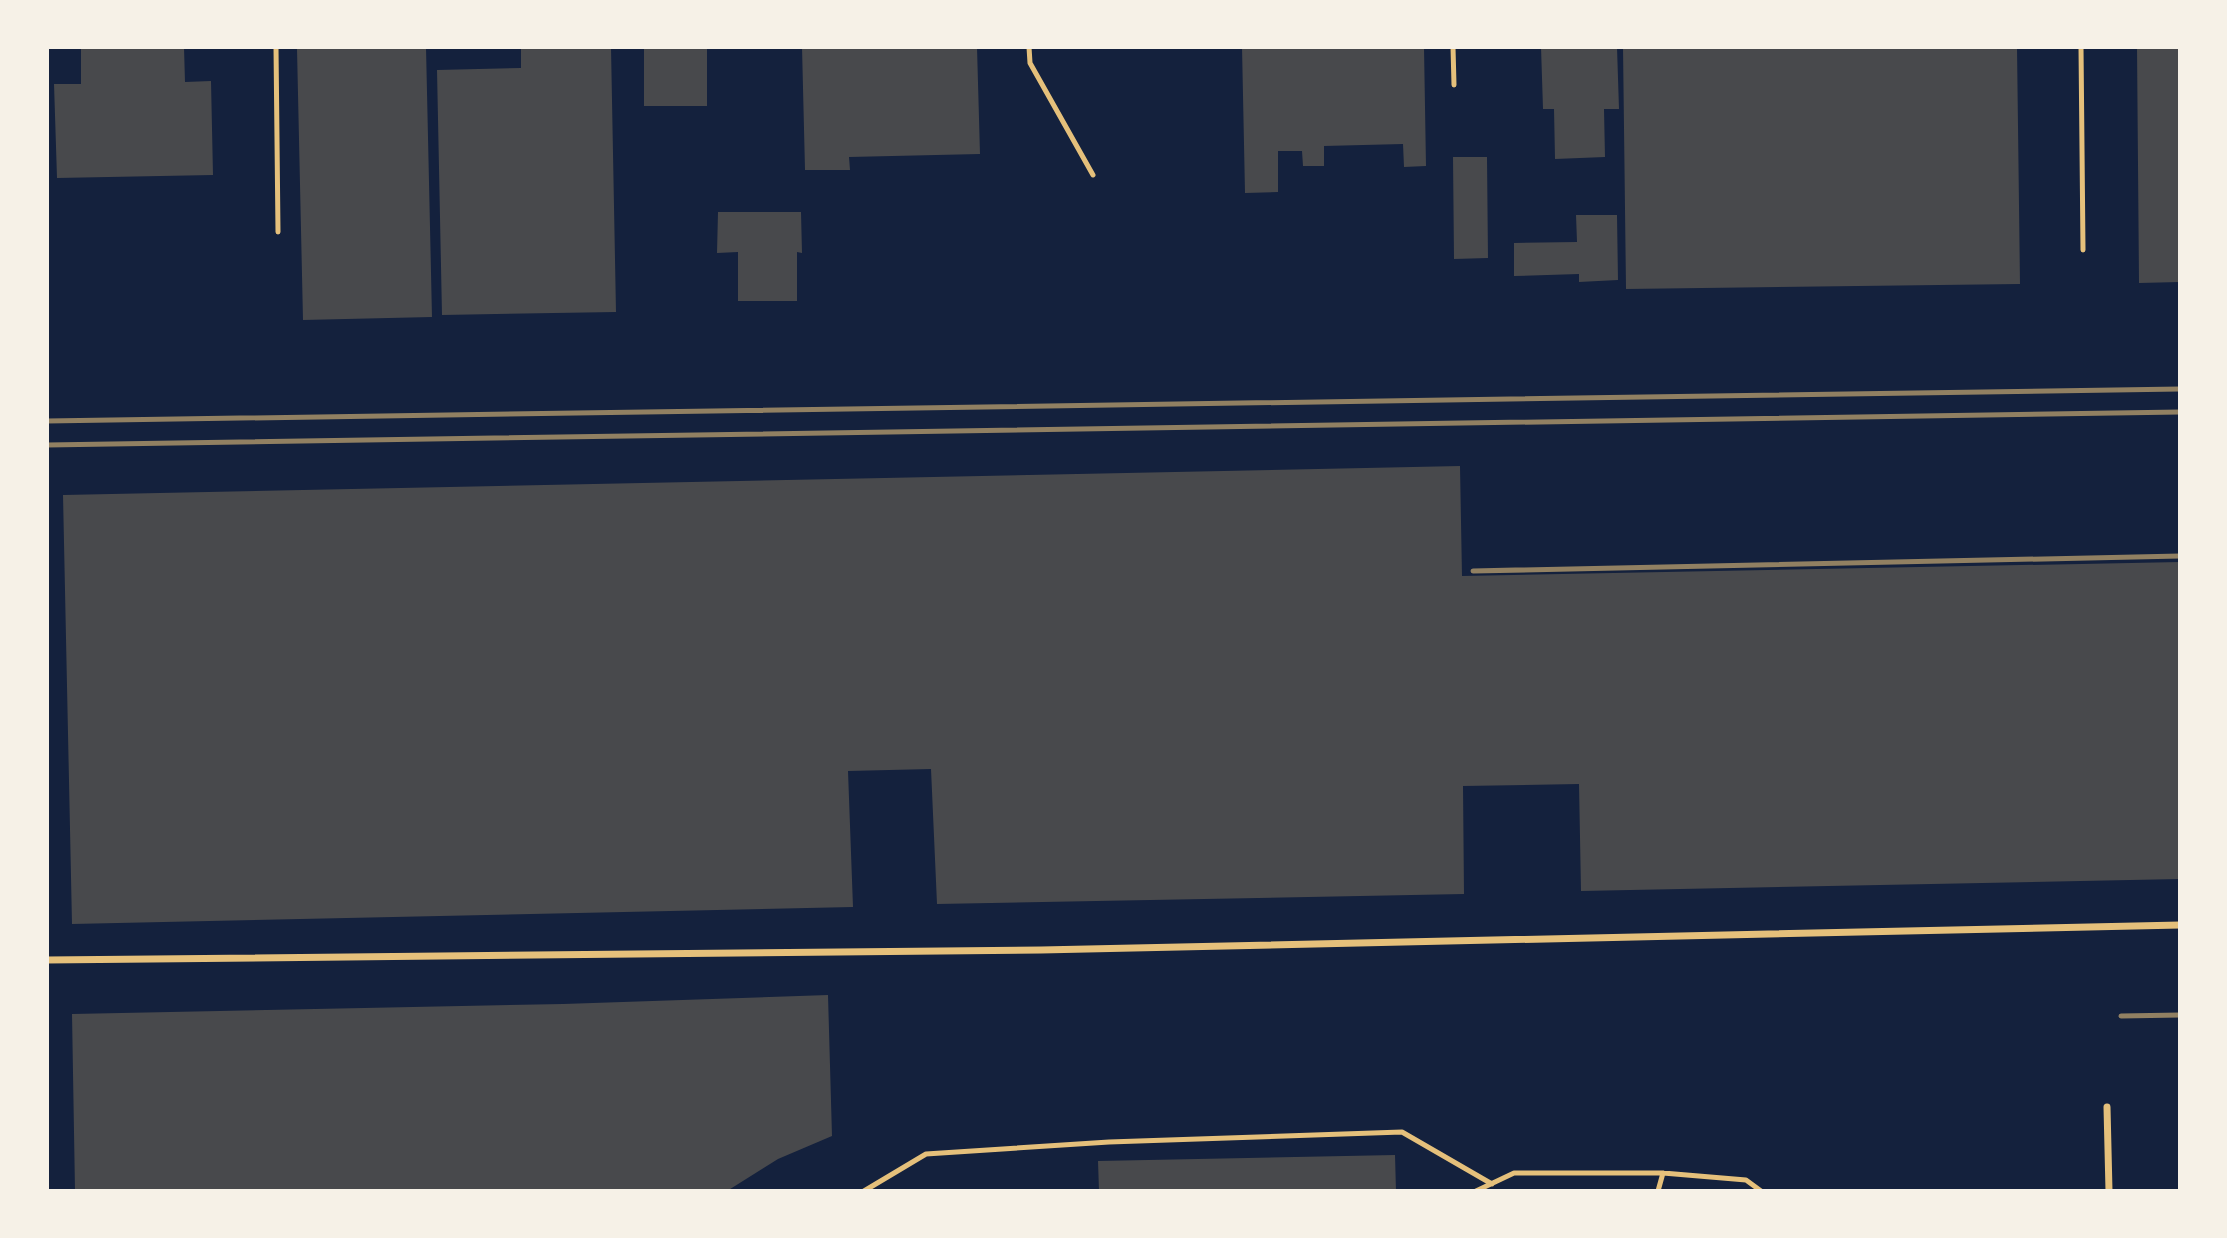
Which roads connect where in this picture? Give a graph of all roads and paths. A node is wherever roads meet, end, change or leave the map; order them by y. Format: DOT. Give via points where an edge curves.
graph roads {
  1 [pos="276,47"];
  2 [pos="1029,47"];
  3 [pos="1453,47"];
  4 [pos="2081,47"];
  5 [pos="1454,85"];
  6 [pos="1093,175"];
  7 [pos="278,232"];
  8 [pos="2083,250"];
  9 [pos="2180,925"];
  10 [pos="47,960"];
  11 [pos="2107,1107"];
  12 [pos="1663,1173"];
  13 [pos="1492,1184"];
  14 [pos="864,1191"];
  15 [pos="1476,1191"];
  16 [pos="1658,1191"];
  17 [pos="1762,1191"];
  18 [pos="2109,1191"];
  1 -- 7 [label="lane"];
  2 -- 6 [label="lane" via="1030,63"];
  3 -- 5 [label="lane"];
  4 -- 8 [label="lane"];
  9 -- 10 [label="street" via="1041,950"];
  11 -- 18 [label="street"];
  12 -- 13 [label="lane" via="1514,1173"];
  12 -- 16 [label="lane"];
  12 -- 17 [label="lane" via="1746,1180"];
  13 -- 14 [label="lane" via="1402,1132 1109,1142 926,1154"];
  13 -- 15 [label="lane"];
}
